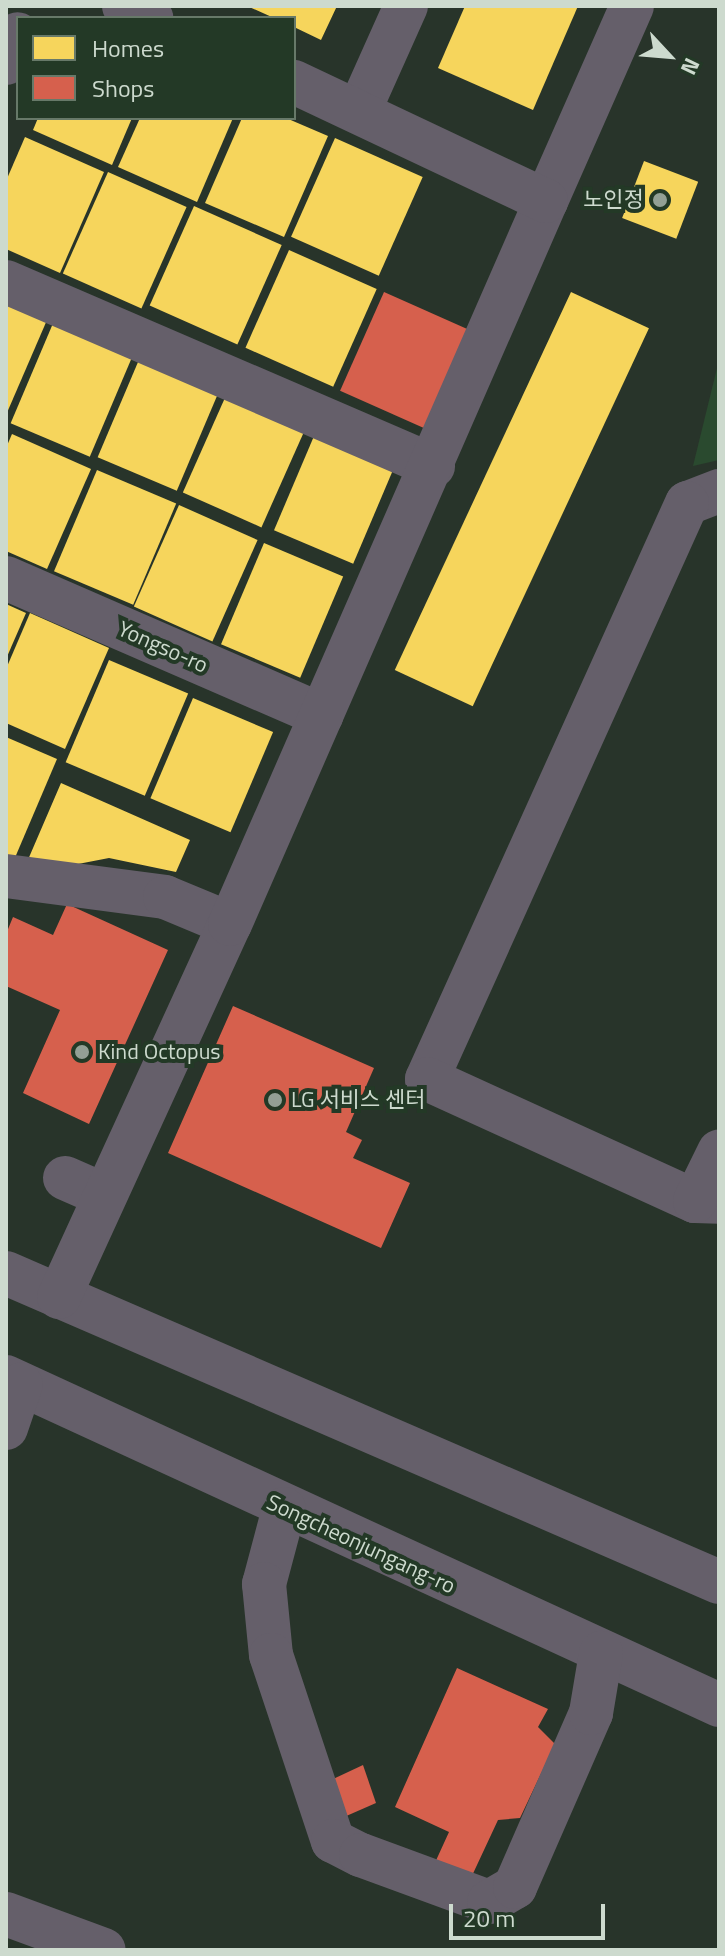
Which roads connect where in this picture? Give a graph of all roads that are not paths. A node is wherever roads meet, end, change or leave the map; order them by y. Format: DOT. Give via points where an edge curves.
graph roads {
  1 [pos="124,6"];
  2 [pos="406,6"];
  3 [pos="632,6"];
  4 [pos="146,16"];
  5 [pos="16,39"];
  6 [pos="6,63"];
  7 [pos="296,83"];
  8 [pos="359,111"];
  9 [pos="546,201"];
  10 [pos="6,282"];
  11 [pos="433,466"];
  12 [pos="719,491"];
  13 [pos="6,578"];
  14 [pos="321,715"];
  15 [pos="6,876"];
  16 [pos="230,924"];
  17 [pos="719,1152"];
  18 [pos="707,1201"];
  19 [pos="6,1273"];
  20 [pos="59,1297"];
  21 [pos="13,1380"];
  22 [pos="6,1428"];
  23 [pos="284,1509"];
  24 [pos="719,1582"];
  25 [pos="601,1653"];
  26 [pos="719,1705"];
  27 [pos="6,1914"];
  28 [pos="104,1950"];
  1 -- 4 [label="street"];
  2 -- 8 [label="street"];
  3 -- 9 [label="street"];
  5 -- 6 [label="street"];
  7 -- 8 [label="street"];
  8 -- 9 [label="street"];
  9 -- 11 [label="street"];
  10 -- 11 [label="street"];
  11 -- 14 [label="street"];
  12 -- 18 [label="street" via="687,503 427,1079"];
  13 -- 14 [label="street, Yongso-ro"];
  14 -- 16 [label="street"];
  15 -- 16 [label="street" via="165,897"];
  16 -- 20 [label="street" via="85,1187"];
  17 -- 18 [label="street"];
  19 -- 20 [label="street"];
  20 -- 24 [label="street"];
  21 -- 22 [label="street"];
  21 -- 23 [label="street, Songcheonjungang-ro"];
  23 -- 25 [label="street, Songcheonjungang-ro"];
  23 -- 25 [label="street" via="264,1584 271,1655 333,1841 361,1855 489,1902 515,1887 591,1713"];
  25 -- 26 [label="street, Songcheonjungang-ro"];
  27 -- 28 [label="street"];
}
